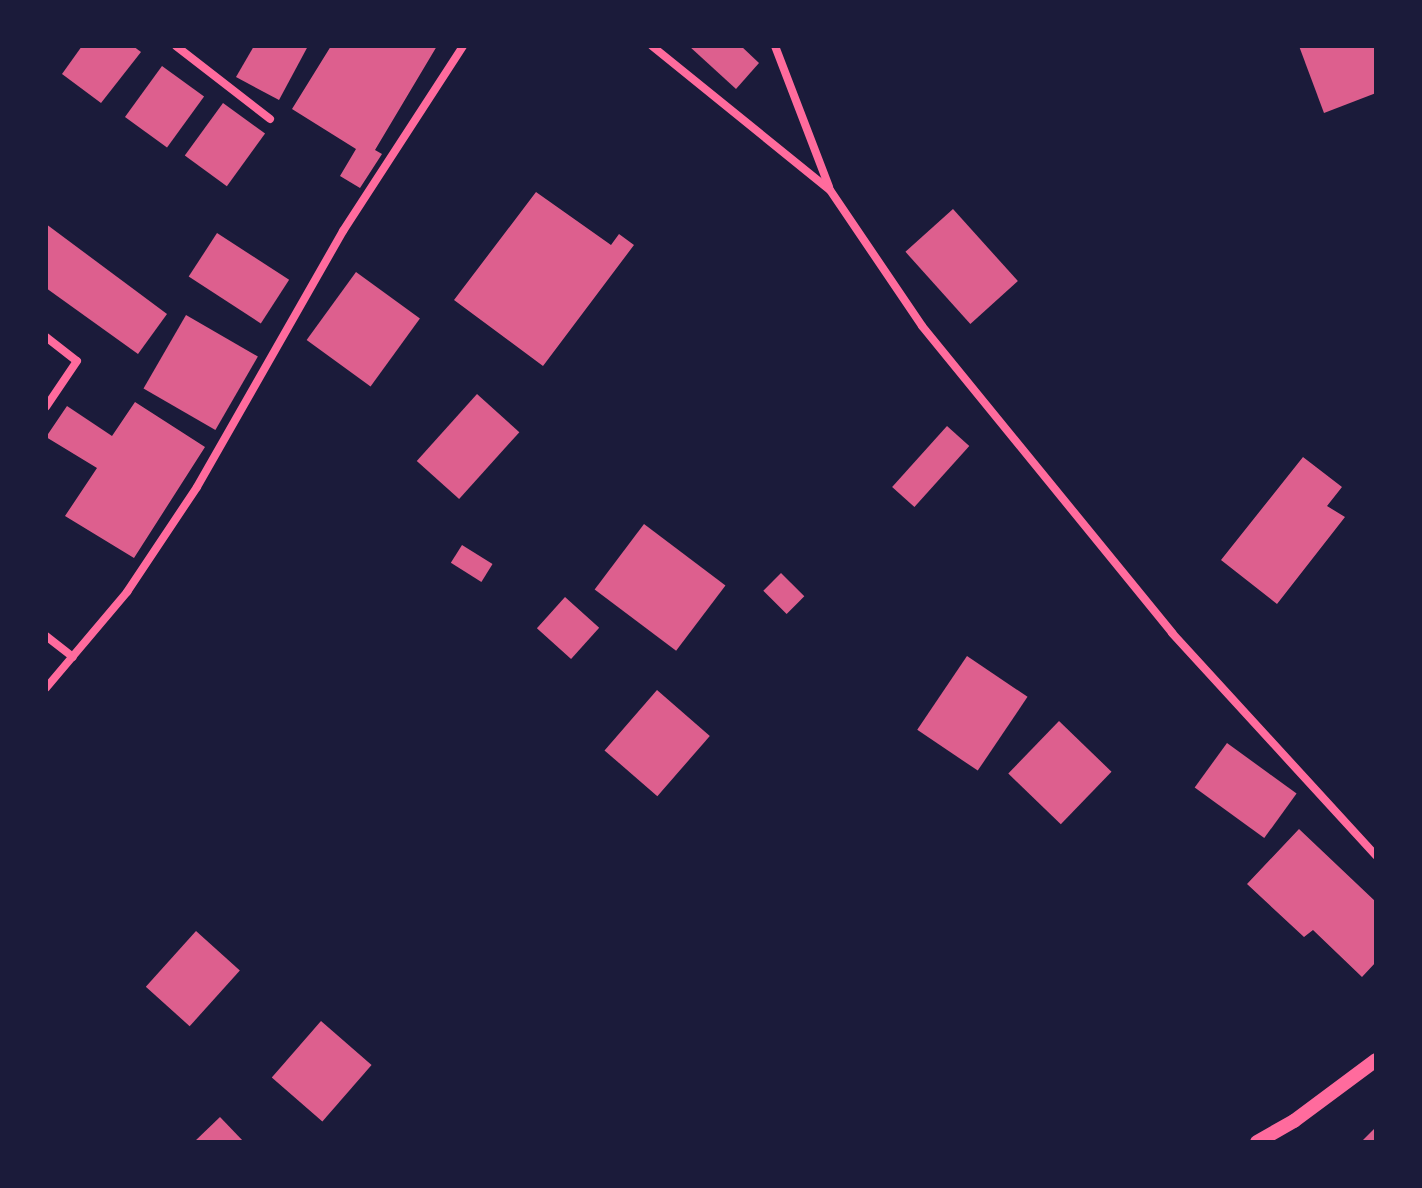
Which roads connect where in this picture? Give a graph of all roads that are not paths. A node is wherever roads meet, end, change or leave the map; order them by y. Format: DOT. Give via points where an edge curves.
graph roads {
  1 [pos="176,46"];
  2 [pos="463,46"];
  3 [pos="652,46"];
  4 [pos="775,46"];
  5 [pos="270,119"];
  6 [pos="830,190"];
  7 [pos="46,337"];
  8 [pos="46,407"];
  9 [pos="46,636"];
  10 [pos="73,657"];
  11 [pos="46,688"];
  12 [pos="1376,856"];
  13 [pos="1376,1060"];
  14 [pos="1257,1142"];
  1 -- 5 [label="street"];
  2 -- 10 [label="street" via="343,231 197,487 127,592"];
  3 -- 6 [label="street"];
  4 -- 6 [label="street"];
  6 -- 12 [label="street" via="922,326 1172,633"];
  7 -- 8 [label="street" via="77,361"];
  9 -- 10 [label="street"];
  10 -- 11 [label="street"];
  13 -- 14 [label="street"];
}
